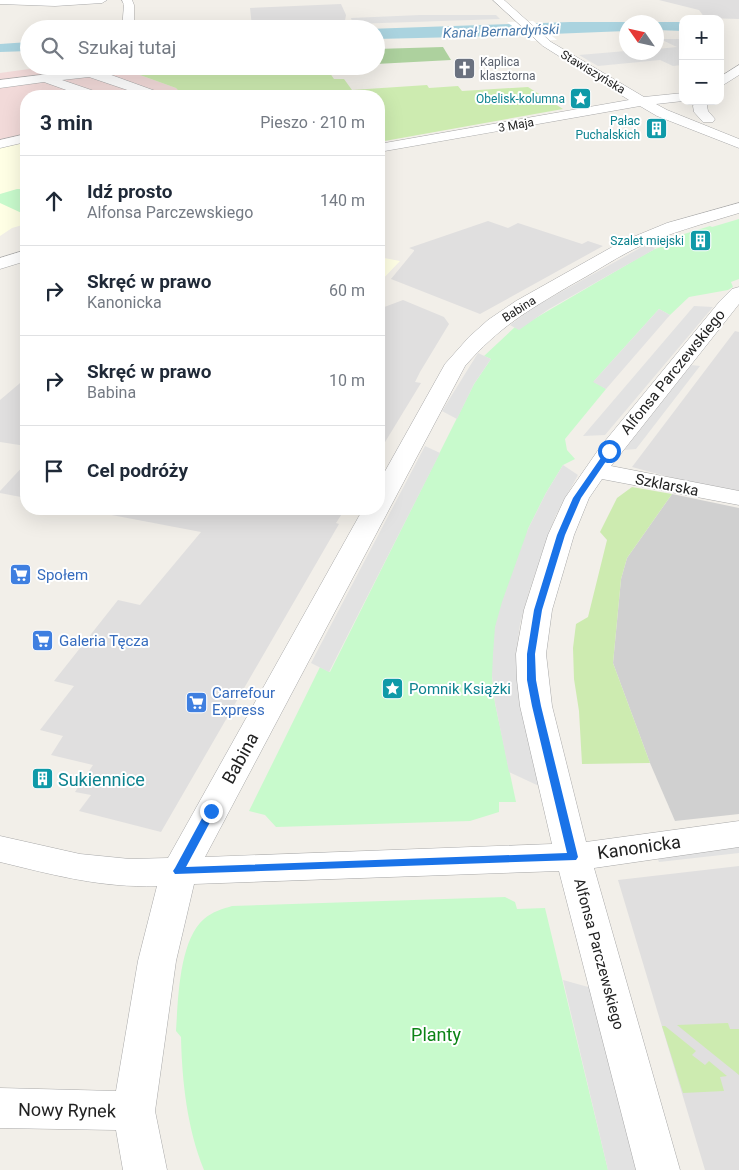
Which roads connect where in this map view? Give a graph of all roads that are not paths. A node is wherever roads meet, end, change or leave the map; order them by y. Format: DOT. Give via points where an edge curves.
graph roads {
  1 [pos="102,0"];
  2 [pos="128,0"];
  3 [pos="498,0"];
  4 [pos="0,1"];
  5 [pos="128,20"];
  6 [pos="737,71"];
  7 [pos="66,75"];
  8 [pos="97,75"];
  9 [pos="724,75"];
  10 [pos="43,78"];
  11 [pos="724,80"];
  12 [pos="0,84"];
  13 [pos="679,87"];
  14 [pos="78,90"];
  15 [pos="139,90"];
  16 [pos="679,97"];
  17 [pos="644,101"];
  18 [pos="701,105"];
  19 [pos="708,120"];
  20 [pos="739,131"];
  21 [pos="20,139"];
  22 [pos="0,144"];
  23 [pos="739,144"];
  24 [pos="385,148"];
  25 [pos="739,208"];
  26 [pos="20,243"];
  27 [pos="0,249"];
  28 [pos="20,257"];
  29 [pos="0,264"];
  30 [pos="739,293"];
  31 [pos="594,470"];
  32 [pos="385,493"];
  33 [pos="739,498"];
  34 [pos="373,515"];
  35 [pos="739,834"];
  36 [pos="0,848"];
  37 [pos="573,857"];
  38 [pos="179,871"];
  39 [pos="0,1108"];
  40 [pos="134,1111"];
  41 [pos="145,1170"];
  42 [pos="658,1170"];
  1 -- 4 [label="street" via="55,3"];
  2 -- 5 [label="street"];
  3 -- 17 [label="street, Stawiszyńska" via="544,41"];
  6 -- 9 [label="street"];
  6 -- 11 [label="street"];
  7 -- 10 [label="street"];
  8 -- 15 [label="street"];
  10 -- 12 [label="street"];
  10 -- 14 [label="street"];
  13 -- 17 [label="street"];
  16 -- 17 [label="street"];
  17 -- 19 [label="street"];
  17 -- 23 [label="street" via="674,119"];
  17 -- 24 [label="street, 3 Maja"];
  18 -- 19 [label="street" via="701,112"];
  19 -- 20 [label="street"];
  21 -- 22 [label="street"];
  25 -- 32 [label="street, Babina" via="673,227 627,246 494,324 470,347 452,372"];
  26 -- 27 [label="street"];
  28 -- 29 [label="street"];
  30 -- 31 [label="street, Alfonsa Parczewskiego"];
  31 -- 33 [label="street, Szklarska"];
  31 -- 37 [label="street, Alfonsa Parczewskiego" via="561,535 538,610 531,654 536,706"];
  34 -- 38 [label="street, Babina"];
  35 -- 37 [label="street, Kanonicka"];
  36 -- 38 [label="street" via="89,870 130,873"];
  37 -- 38 [label="street, Kanonicka"];
  37 -- 42 [label="street, Alfonsa Parczewskiego"];
  38 -- 40 [label="street, Babina" via="157,961"];
  39 -- 40 [label="street, Nowy Rynek"];
  40 -- 41 [label="street, Babina"];
}
